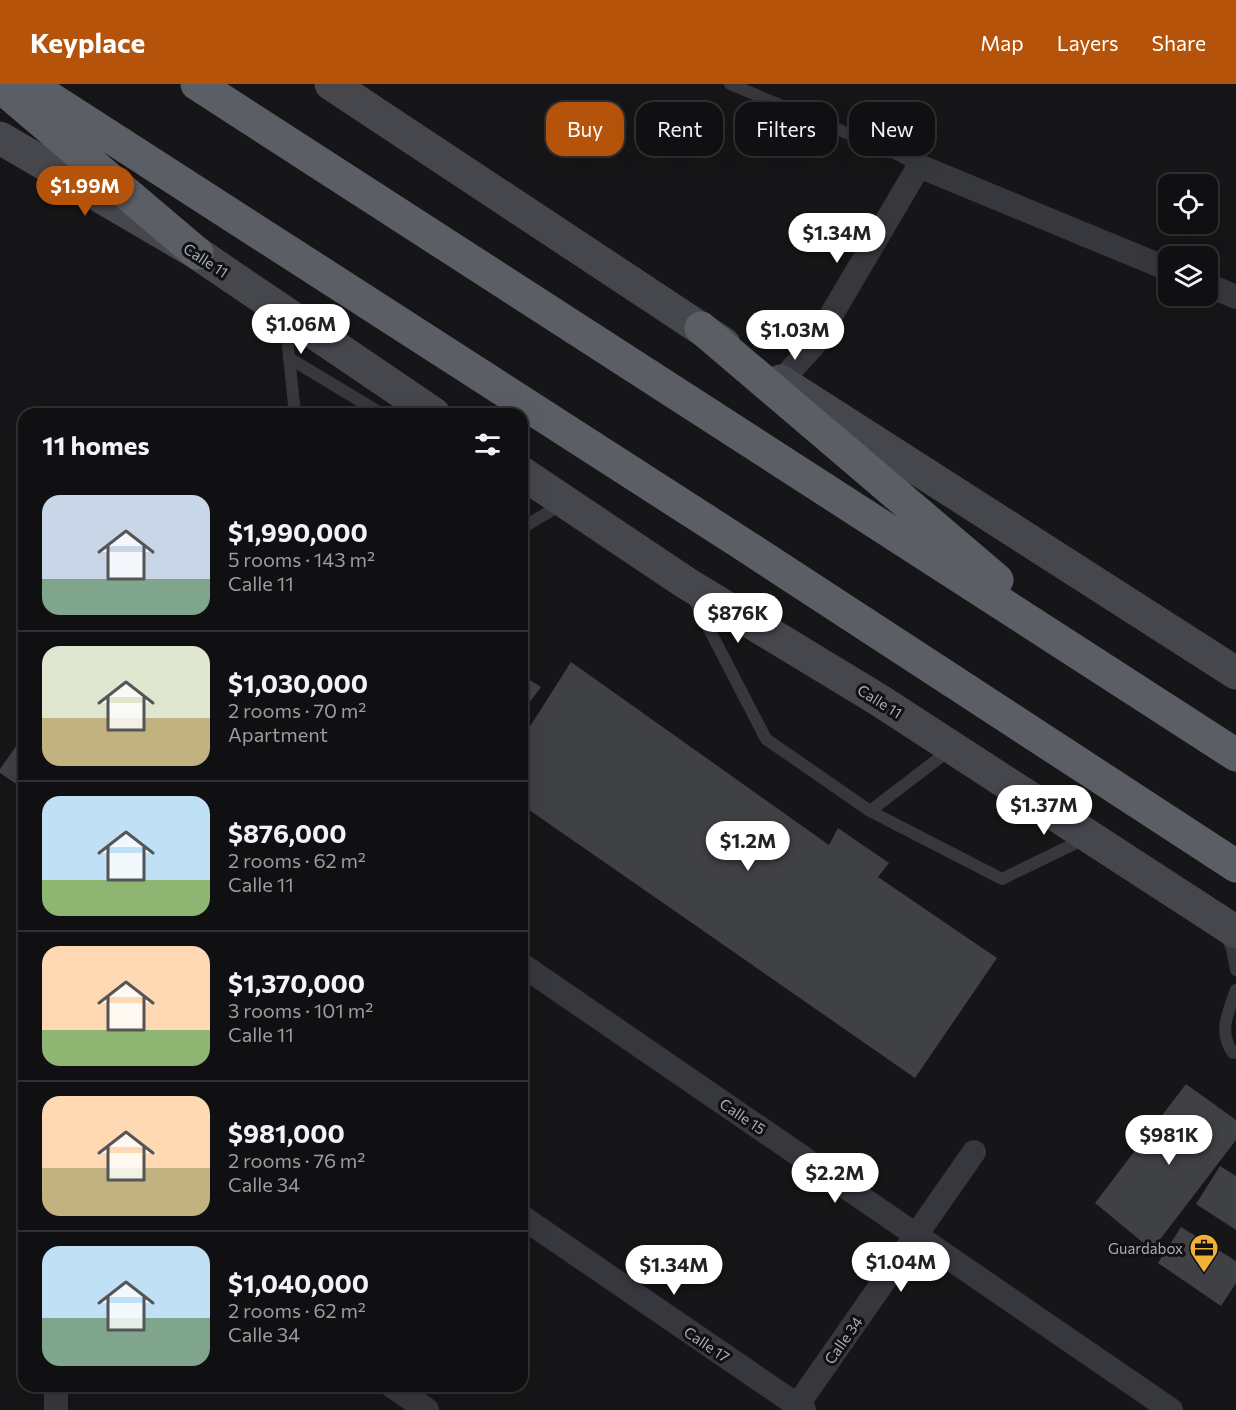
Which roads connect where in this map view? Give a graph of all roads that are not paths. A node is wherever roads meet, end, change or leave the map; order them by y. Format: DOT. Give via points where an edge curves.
graph roads {
  1 [pos="28,84"];
  2 [pos="197,84"];
  3 [pos="730,84"];
  4 [pos="0,86"];
  5 [pos="347,88"];
  6 [pos="0,138"];
  7 [pos="919,166"];
  8 [pos="196,253"];
  9 [pos="1158,265"];
  10 [pos="285,314"];
  11 [pos="701,328"];
  12 [pos="289,358"];
  13 [pos="780,382"];
  14 [pos="294,408"];
  15 [pos="372,408"];
  16 [pos="425,408"];
  17 [pos="528,477"];
  18 [pos="566,502"];
  19 [pos="528,524"];
  20 [pos="686,583"];
  21 [pos="1102,668"];
  22 [pos="1236,673"];
  23 [pos="953,747"];
  24 [pos="1236,755"];
  25 [pos="870,811"];
  26 [pos="1090,836"];
  27 [pos="1236,866"];
  28 [pos="1228,927"];
  29 [pos="528,969"];
  30 [pos="1236,970"];
  31 [pos="1236,990"];
  32 [pos="1233,1053"];
  33 [pos="974,1152"];
  34 [pos="528,1221"];
  35 [pos="916,1234"];
  36 [pos="56,1392"];
  37 [pos="401,1392"];
  38 [pos="798,1409"];
  39 [pos="55,1410"];
  40 [pos="427,1410"];
  41 [pos="1171,1410"];
  1 -- 27 [label="highway"];
  2 -- 21 [label="highway"];
  3 -- 7 [label="lane"];
  4 -- 8 [label="highway"];
  5 -- 11 [label="main road"];
  6 -- 8 [label="main road, Calle 11"];
  7 -- 9 [label="street"];
  7 -- 13 [label="street" via="813,346"];
  8 -- 10 [label="main road, Calle 11"];
  10 -- 12 [label="lane"];
  10 -- 16 [label="main road, Calle 11"];
  11 -- 13 [label="main road"];
  11 -- 21 [label="highway"];
  12 -- 14 [label="lane"];
  12 -- 15 [label="lane"];
  13 -- 22 [label="main road"];
  17 -- 18 [label="main road, Calle 11"];
  18 -- 19 [label="lane"];
  18 -- 20 [label="main road, Calle 11"];
  20 -- 23 [label="main road, Calle 11"];
  20 -- 25 [label="lane" via="766,739"];
  21 -- 24 [label="highway"];
  23 -- 25 [label="lane"];
  23 -- 26 [label="main road, Calle 11"];
  25 -- 26 [label="lane" via="1002,879"];
  26 -- 28 [label="main road, Calle 11"];
  28 -- 30 [label="lane"];
  29 -- 35 [label="street, Calle 15"];
  31 -- 32 [label="lane" via="1225,1027 1225,1042"];
  33 -- 35 [label="street, Calle 34"];
  34 -- 38 [label="street, Calle 17"];
  35 -- 38 [label="street, Calle 34"];
  35 -- 41 [label="street, Calle 15"];
  36 -- 39 [label="street"];
  37 -- 40 [label="street"];
}
